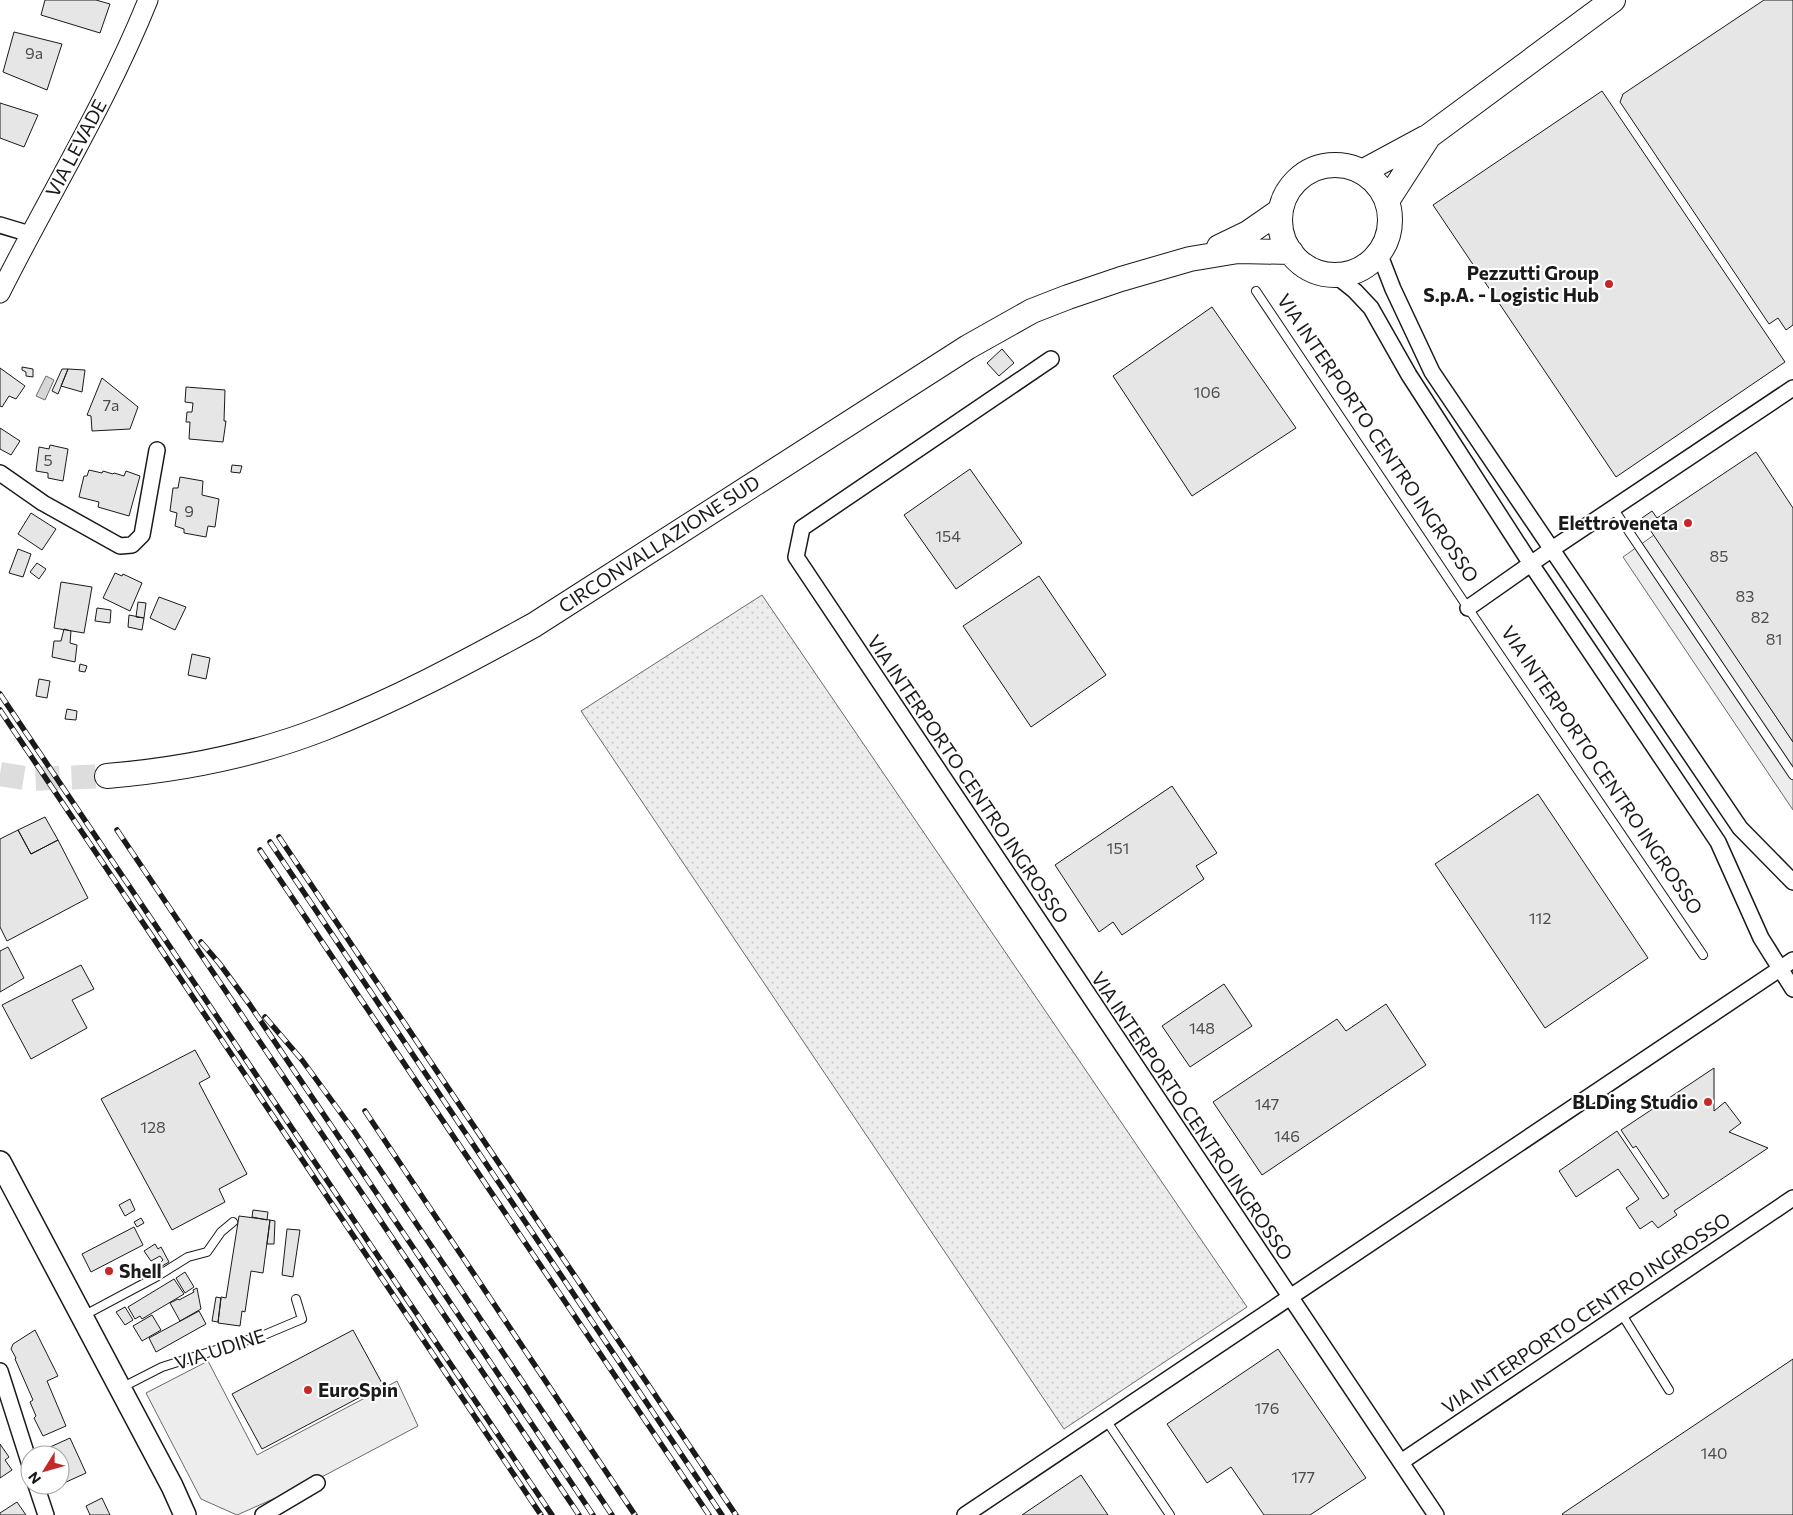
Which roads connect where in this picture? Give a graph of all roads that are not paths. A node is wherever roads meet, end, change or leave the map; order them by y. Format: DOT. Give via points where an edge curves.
graph roads {
  1 [pos="148,0"];
  2 [pos="1613,0"];
  3 [pos="1429,136"];
  4 [pos="1362,172"];
  5 [pos="1387,201"];
  6 [pos="1281,210"];
  7 [pos="0,225"];
  8 [pos="30,234"];
  9 [pos="1291,252"];
  10 [pos="1379,253"];
  11 [pos="1190,259"];
  12 [pos="1335,275"];
  13 [pos="1256,291"];
  14 [pos="0,293"];
  15 [pos="1051,359"];
  16 [pos="1793,388"];
  17 [pos="157,450"];
  18 [pos="0,474"];
  19 [pos="1614,508"];
  20 [pos="1552,549"];
  21 [pos="1531,564"];
  22 [pos="1468,608"];
  23 [pos="1793,775"];
  24 [pos="107,776"];
  25 [pos="1793,882"];
  26 [pos="1703,955"];
  27 [pos="1793,960"];
  28 [pos="1780,968"];
  29 [pos="1793,988"];
  30 [pos="0,1162"];
  31 [pos="1793,1198"];
  32 [pos="233,1222"];
  33 [pos="1289,1297"];
  34 [pos="296,1299"];
  35 [pos="1621,1314"];
  36 [pos="82,1317"];
  37 [pos="0,1371"];
  38 [pos="120,1389"];
  39 [pos="1669,1390"];
  40 [pos="6,1414"];
  41 [pos="1106,1420"];
  42 [pos="21,1445"];
  43 [pos="1401,1462"];
  44 [pos="317,1483"];
  45 [pos="172,1486"];
  46 [pos="39,1495"];
  47 [pos="46,1515"];
  48 [pos="185,1515"];
  49 [pos="196,1515"];
  50 [pos="263,1515"];
  51 [pos="965,1515"];
  52 [pos="1170,1515"];
  53 [pos="1436,1515"];
  1 -- 8 [label="street, VIA LEVADE" via="83,138"];
  2 -- 3 [label="main road"];
  3 -- 4 [label="main road"];
  3 -- 5 [label="main road"];
  4 -- 5 [label="main road" via="1373,179"];
  4 -- 6 [label="main road" via="1333,164 1318,167 1293,184"];
  5 -- 10 [label="main road" via="1390,228"];
  6 -- 9 [label="main road" via="1280,225"];
  6 -- 11 [label="main road" via="1248,233"];
  7 -- 8 [label="street"];
  8 -- 14 [label="street, VIA LEVADE"];
  9 -- 11 [label="main road" via="1238,251"];
  9 -- 12 [label="main road" via="1310,269"];
  10 -- 12 [label="main road" via="1360,269"];
  10 -- 20 [label="street" via="1432,372"];
  11 -- 24 [label="main road, CIRCONVALLAZIONE SUD" via="1068,297 1003,326 534,625 400,696 321,730 256,750 161,771"];
  12 -- 21 [label="street" via="1371,308 1409,375"];
  13 -- 22 [label="lane, VIA INTERPORTO CENTRO INGROSSO"];
  15 -- 33 [label="street, VIA INTERPORTO CENTRO INGROSSO" via="802,528 796,558"];
  16 -- 19 [label="street, VIA INTERPORTO CENTRO INGROSSO"];
  17 -- 18 [label="street" via="142,534 132,545 120,546 43,503"];
  19 -- 20 [label="street, VIA INTERPORTO CENTRO INGROSSO"];
  19 -- 23 [label="lane"];
  20 -- 21 [label="street, VIA INTERPORTO CENTRO INGROSSO"];
  20 -- 25 [label="street" via="1740,828"];
  21 -- 22 [label="street, VIA INTERPORTO CENTRO INGROSSO"];
  21 -- 28 [label="street" via="1718,842 1761,938"];
  22 -- 26 [label="lane, VIA INTERPORTO CENTRO INGROSSO"];
  27 -- 28 [label="street"];
  28 -- 29 [label="street"];
  28 -- 33 [label="street"];
  30 -- 36 [label="main road"];
  31 -- 35 [label="street, VIA INTERPORTO CENTRO INGROSSO"];
  32 -- 36 [label="lane" via="221,1232 207,1252 188,1258"];
  33 -- 41 [label="street"];
  33 -- 43 [label="street, VIA INTERPORTO CENTRO INGROSSO"];
  34 -- 38 [label="lane, VIA UDINE" via="302,1319 264,1335 162,1367"];
  35 -- 39 [label="lane"];
  35 -- 43 [label="street, VIA INTERPORTO CENTRO INGROSSO"];
  36 -- 38 [label="main road"];
  37 -- 40 [label="street"];
  38 -- 45 [label="main road"];
  40 -- 42 [label="street"];
  41 -- 51 [label="street"];
  41 -- 52 [label="lane"];
  43 -- 53 [label="street, VIA INTERPORTO CENTRO INGROSSO"];
  44 -- 50 [label="street"];
  45 -- 48 [label="main road"];
  45 -- 49 [label="main road"];
  46 -- 47 [label="street"];
}
